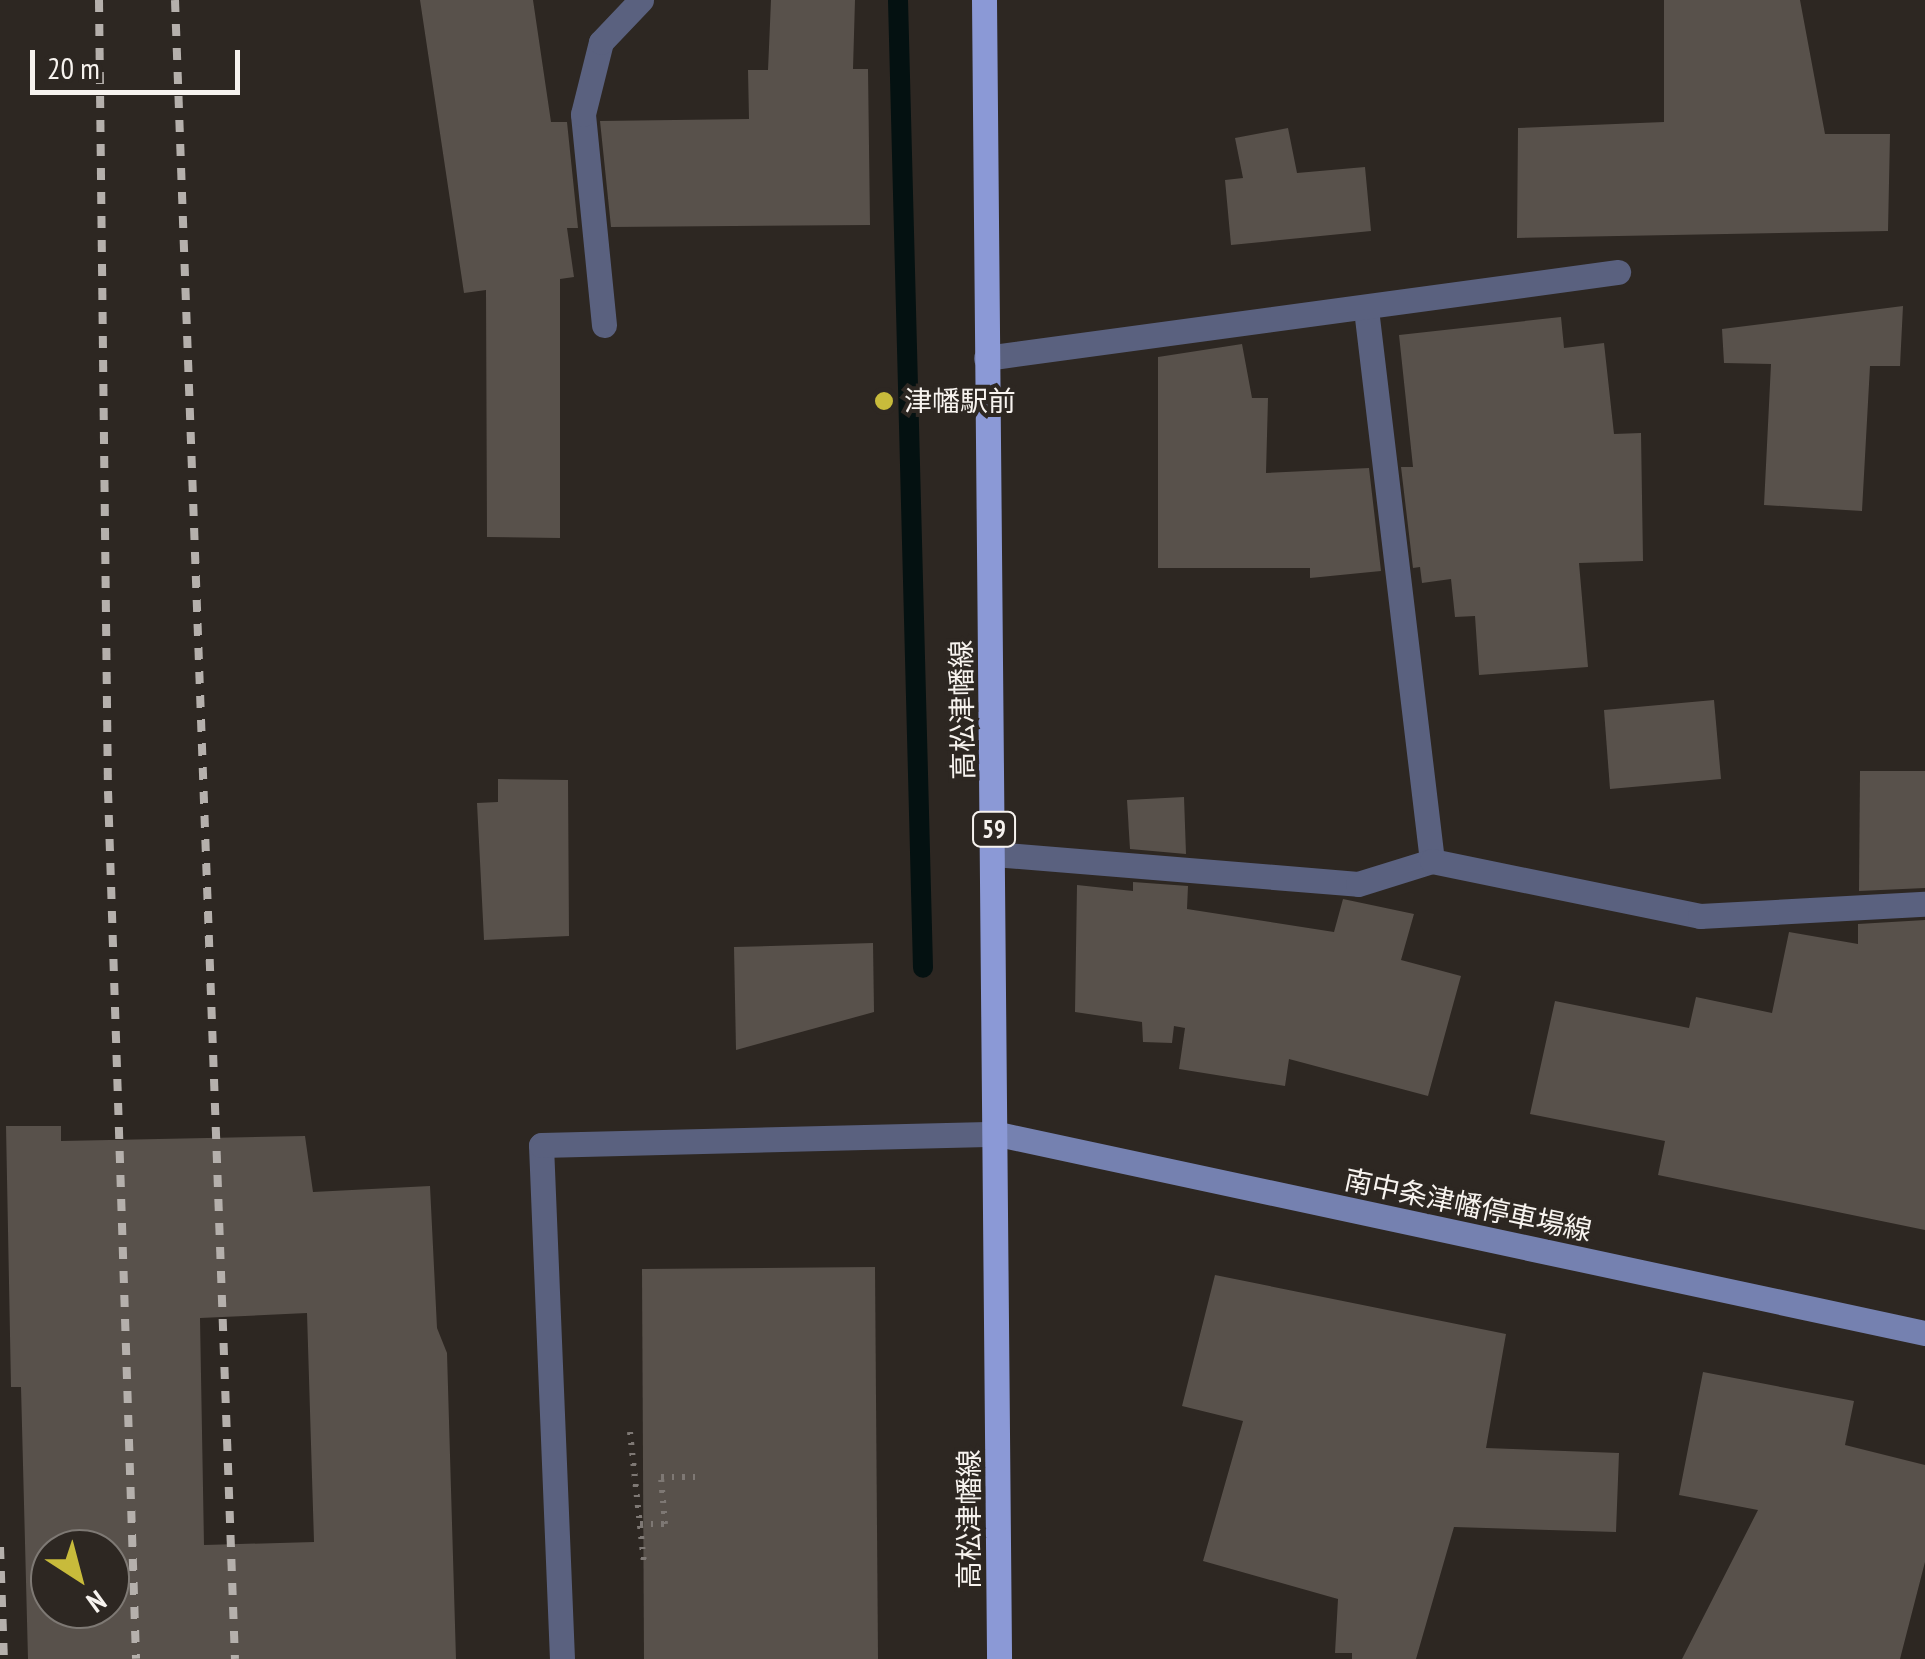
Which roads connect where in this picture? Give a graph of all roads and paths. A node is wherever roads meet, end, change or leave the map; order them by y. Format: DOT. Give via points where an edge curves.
graph roads {
  1 [pos="641,0"];
  2 [pos="984,0"];
  3 [pos="1618,272"];
  4 [pos="1366,309"];
  5 [pos="604,325"];
  6 [pos="986,358"];
  7 [pos="994,854"];
  8 [pos="1432,861"];
  9 [pos="1925,904"];
  10 [pos="998,1134"];
  11 [pos="1925,1333"];
  12 [pos="630,1432"];
  13 [pos="702,1476"];
  14 [pos="640,1524"];
  15 [pos="644,1564"];
  16 [pos="562,1659"];
  17 [pos="999,1659"];
  1 -- 5 [label="street" via="601,42 583,114"];
  2 -- 6 [label="main road, 高松津幡線 / 59"];
  3 -- 4 [label="street"];
  4 -- 6 [label="street"];
  4 -- 8 [label="street"];
  6 -- 7 [label="main road, 高松津幡線 / 59"];
  7 -- 8 [label="street" via="1358,884"];
  7 -- 10 [label="main road, 高松津幡線 / 59"];
  8 -- 9 [label="street" via="1700,916"];
  10 -- 11 [label="main road, 南中条津幡停車場線"];
  10 -- 16 [label="street" via="541,1145"];
  10 -- 17 [label="main road, 高松津幡線 / 59"];
  12 -- 14 [label="path"];
  13 -- 14 [label="path" via="661,1477 665,1524"];
  14 -- 15 [label="path"];
}
